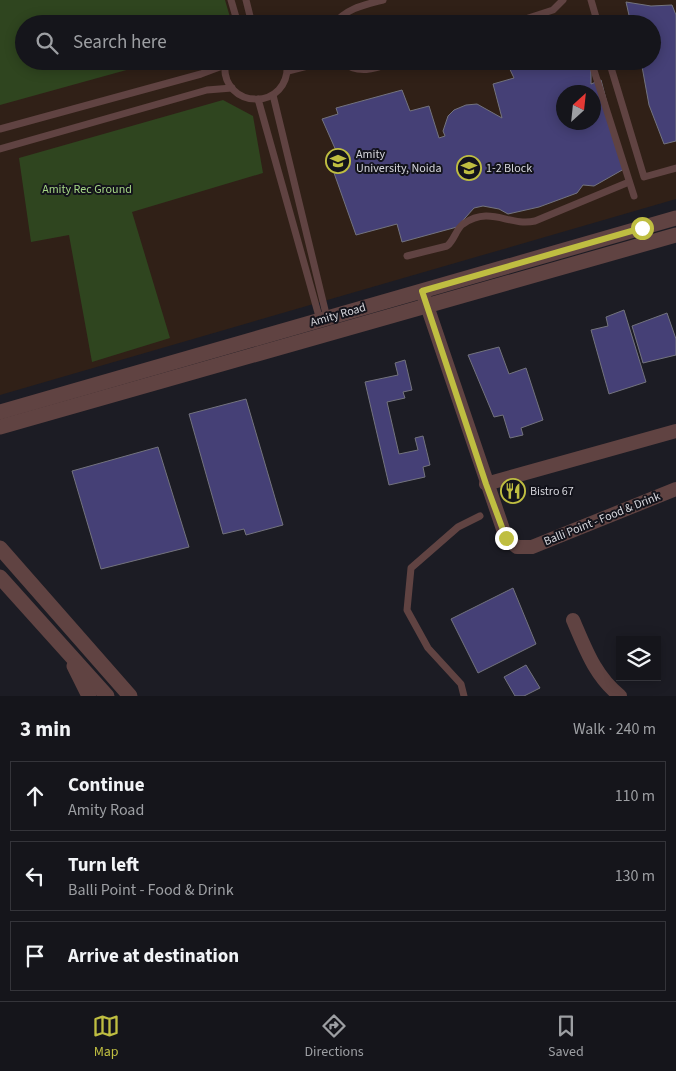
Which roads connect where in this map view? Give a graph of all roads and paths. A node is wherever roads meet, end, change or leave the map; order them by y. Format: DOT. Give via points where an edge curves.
graph roads {
  1 [pos="231,0"];
  2 [pos="246,0"];
  3 [pos="383,0"];
  4 [pos="563,0"];
  5 [pos="591,0"];
  6 [pos="235,15"];
  7 [pos="250,15"];
  8 [pos="341,15"];
  9 [pos="538,15"];
  10 [pos="595,15"];
  11 [pos="210,70"];
  12 [pos="225,70"];
  13 [pos="292,70"];
  14 [pos="594,70"];
  15 [pos="612,70"];
  16 [pos="288,71"];
  17 [pos="232,88"];
  18 [pos="273,95"];
  19 [pos="258,99"];
  20 [pos="0,129"];
  21 [pos="0,149"];
  22 [pos="676,168"];
  23 [pos="629,182"];
  24 [pos="634,196"];
  25 [pos="676,218"];
  26 [pos="676,235"];
  27 [pos="406,256"];
  28 [pos="422,291"];
  29 [pos="427,306"];
  30 [pos="323,319"];
  31 [pos="0,412"];
  32 [pos="0,427"];
  33 [pos="676,431"];
  34 [pos="486,484"];
  35 [pos="676,489"];
  36 [pos="480,516"];
  37 [pos="0,548"];
  38 [pos="0,577"];
  39 [pos="574,620"];
  40 [pos="71,655"];
  41 [pos="88,696"];
  42 [pos="107,696"];
  43 [pos="130,696"];
  44 [pos="464,696"];
  45 [pos="620,696"];
  1 -- 6 [label="lane"];
  2 -- 7 [label="lane"];
  3 -- 8 [label="lane" via="353,8"];
  4 -- 9 [label="lane" via="553,10"];
  5 -- 10 [label="lane"];
  11 -- 20 [label="lane"];
  12 -- 17 [label="lane"];
  13 -- 16 [label="lane"];
  14 -- 23 [label="lane"];
  15 -- 22 [label="lane" via="644,178"];
  16 -- 18 [label="lane" via="285,83"];
  17 -- 19 [label="lane" via="242,96"];
  17 -- 21 [label="lane" via="207,90"];
  18 -- 19 [label="lane"];
  18 -- 30 [label="lane"];
  19 -- 30 [label="lane"];
  23 -- 24 [label="lane"];
  23 -- 27 [label="lane" via="535,221 518,222 490,214 462,224 447,246"];
  25 -- 28 [label="street, Amity Road" via="641,223"];
  26 -- 29 [label="street, Amity Road"];
  28 -- 29 [label="street, Balli Point - Food & Drink"];
  28 -- 30 [label="street, Amity Road"];
  29 -- 32 [label="street, Amity Road"];
  29 -- 34 [label="street, Balli Point - Food & Drink"];
  30 -- 31 [label="street, Amity Road"];
  33 -- 34 [label="street"];
  34 -- 35 [label="street, Balli Point - Food & Drink" via="506,538 517,547 532,547"];
  36 -- 44 [label="lane" via="458,527 411,568 406,610 428,648 461,684"];
  37 -- 43 [label="street"];
  38 -- 40 [label="street"];
  39 -- 45 [label="street" via="594,669"];
  40 -- 41 [label="street"];
  40 -- 42 [label="street"];
}
